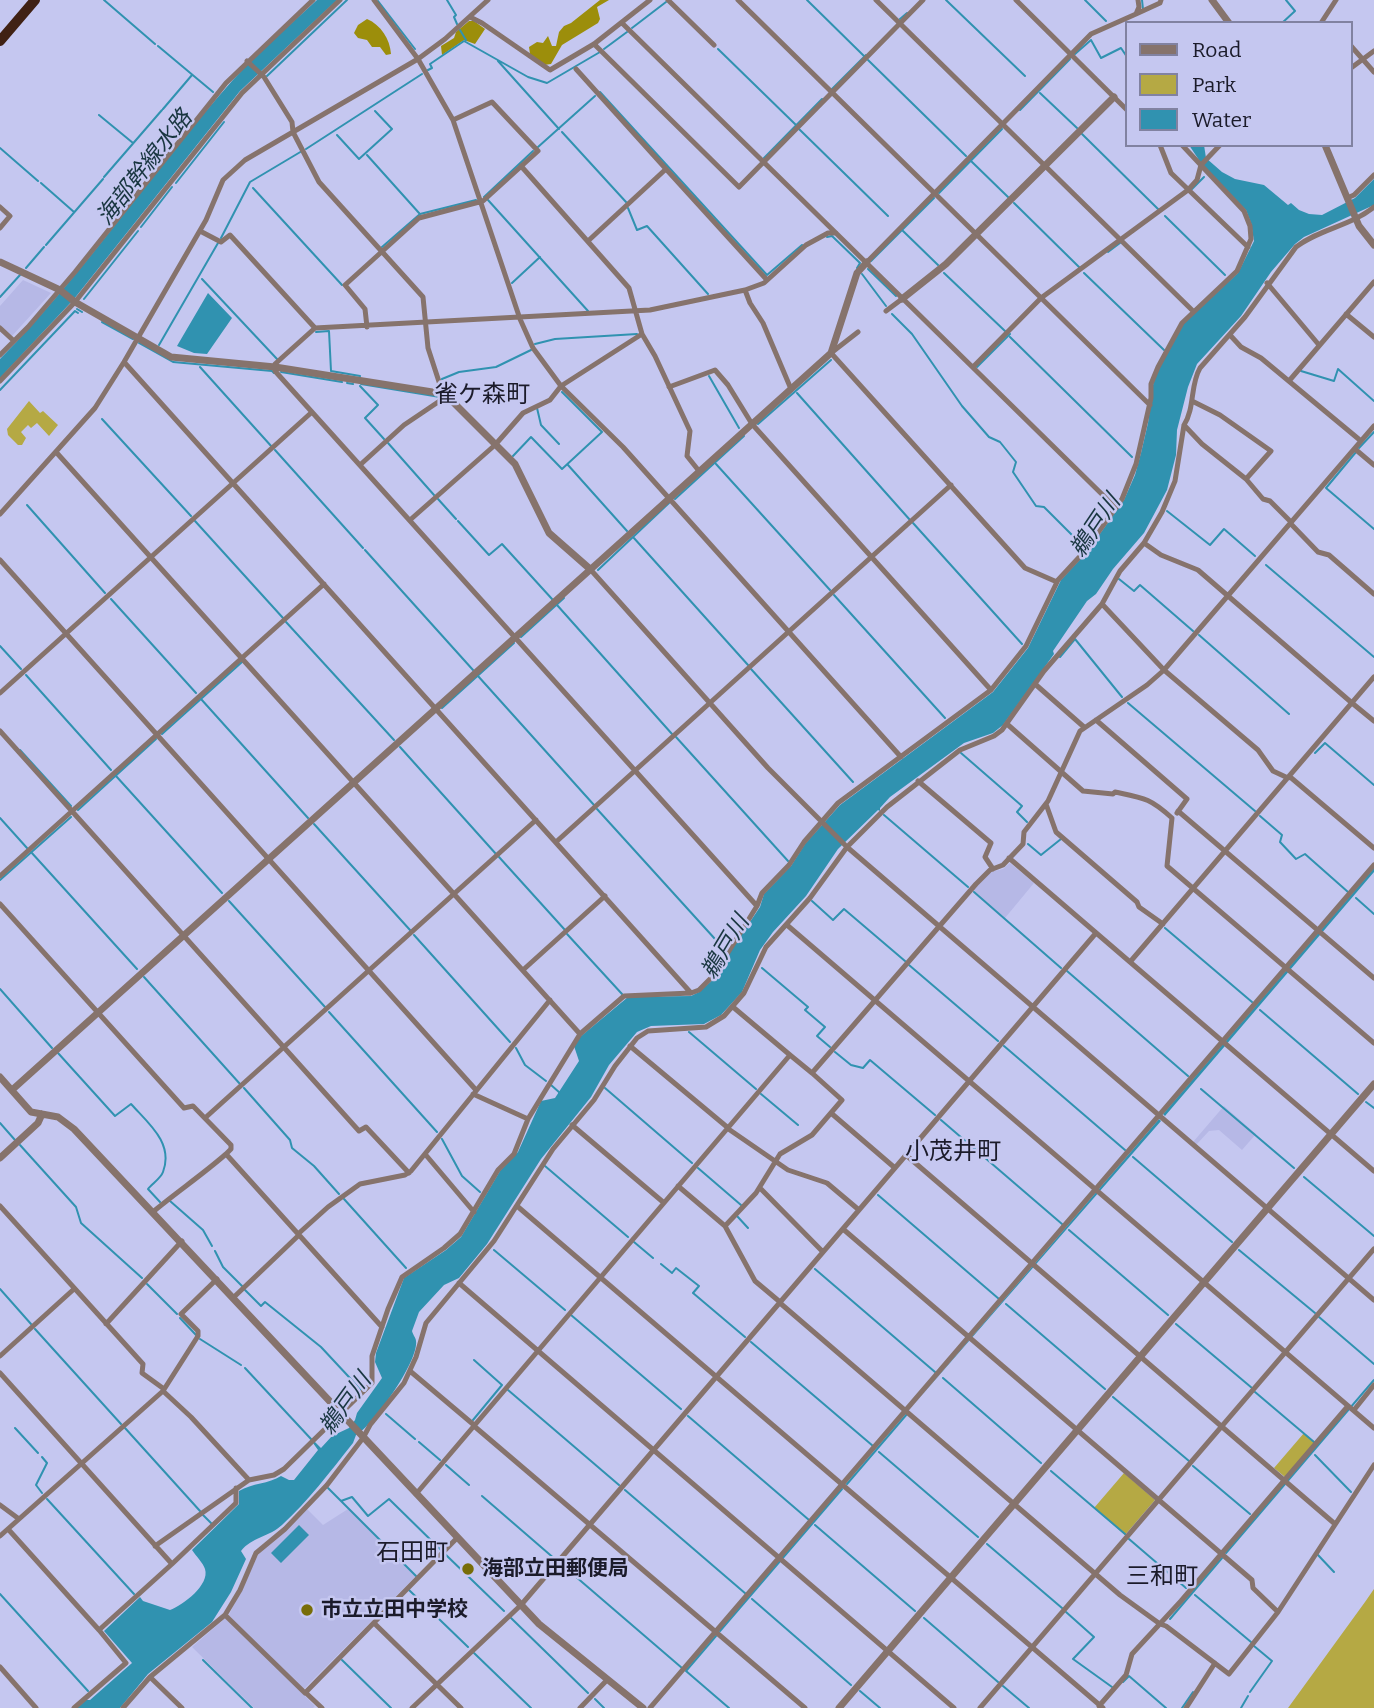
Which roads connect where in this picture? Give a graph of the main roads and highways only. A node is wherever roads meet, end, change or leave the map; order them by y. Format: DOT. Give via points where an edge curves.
graph roads {
  1 [pos="35,0"];
  2 [pos="0,41"];
  1 -- 2 [label="highway"];
}
